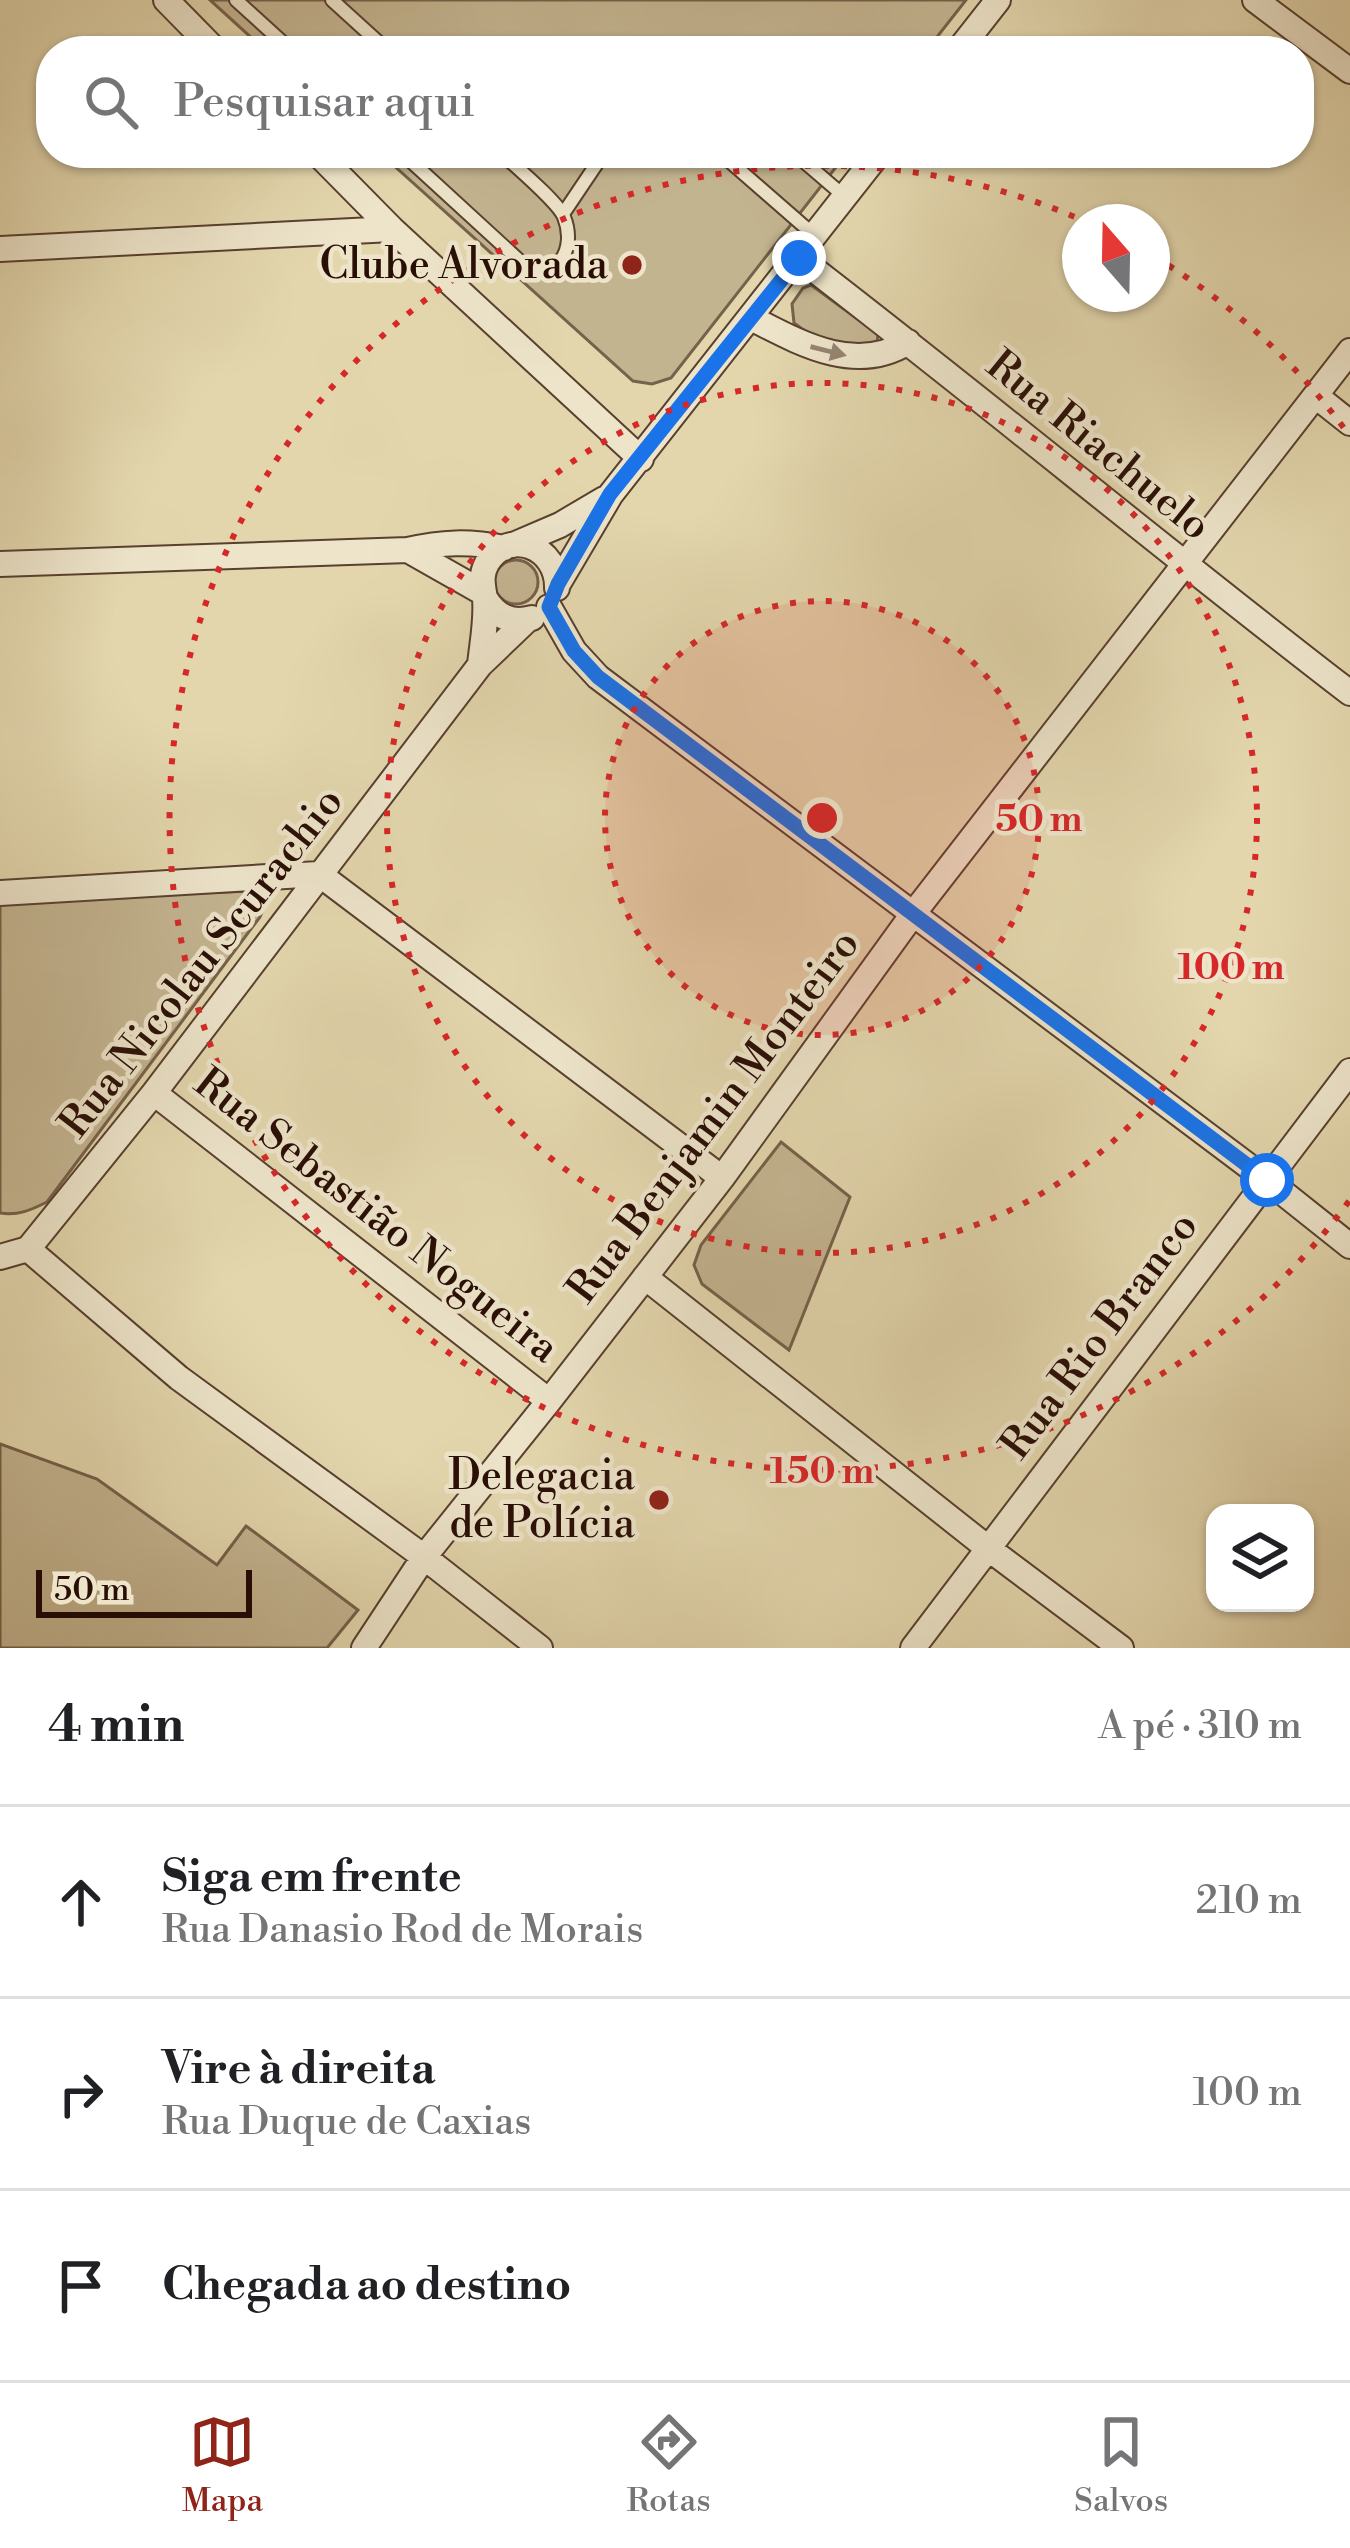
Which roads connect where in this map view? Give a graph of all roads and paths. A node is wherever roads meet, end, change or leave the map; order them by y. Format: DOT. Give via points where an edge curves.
graph roads {
  1 [pos="166,0"];
  2 [pos="236,0"];
  3 [pos="332,0"];
  4 [pos="998,0"];
  5 [pos="1255,0"];
  6 [pos="201,36"];
  7 [pos="276,36"];
  8 [pos="372,36"];
  9 [pos="970,36"];
  10 [pos="1303,36"];
  11 [pos="1314,44"];
  12 [pos="1350,71"];
  13 [pos="332,168"];
  14 [pos="418,168"];
  15 [pos="518,168"];
  16 [pos="594,168"];
  17 [pos="736,168"];
  18 [pos="812,168"];
  19 [pos="867,168"];
  20 [pos="845,196"];
  21 [pos="563,214"];
  22 [pos="392,229"];
  23 [pos="815,236"];
  24 [pos="0,249"];
  25 [pos="799,258"];
  26 [pos="751,318"];
  27 [pos="908,342"];
  28 [pos="1350,351"];
  29 [pos="1316,396"];
  30 [pos="1350,423"];
  31 [pos="641,459"];
  32 [pos="610,494"];
  33 [pos="508,547"];
  34 [pos="408,550"];
  35 [pos="0,564"];
  36 [pos="1185,566"];
  37 [pos="483,595"];
  38 [pos="554,596"];
  39 [pos="527,620"];
  40 [pos="480,665"];
  41 [pos="1350,693"];
  42 [pos="319,874"];
  43 [pos="0,893"];
  44 [pos="913,914"];
  45 [pos="1350,1071"];
  46 [pos="154,1093"];
  47 [pos="722,1178"];
  48 [pos="1267,1180"];
  49 [pos="1350,1246"];
  50 [pos="28,1249"];
  51 [pos="0,1257"];
  52 [pos="645,1276"];
  53 [pos="549,1401"];
  54 [pos="989,1549"];
  55 [pos="424,1557"];
  56 [pos="364,1648"];
  57 [pos="540,1648"];
  58 [pos="913,1648"];
  59 [pos="1120,1648"];
  1 -- 6 [label="street"];
  2 -- 7 [label="lane"];
  3 -- 8 [label="lane"];
  4 -- 9 [label="street"];
  5 -- 10 [label="street"];
  11 -- 12 [label="street"];
  13 -- 22 [label="street"];
  14 -- 21 [label="lane" via="534,270 558,265 566,254"];
  15 -- 21 [label="lane"];
  16 -- 21 [label="lane"];
  17 -- 23 [label="lane"];
  18 -- 20 [label="lane"];
  19 -- 20 [label="street"];
  20 -- 23 [label="street"];
  22 -- 24 [label="street"];
  22 -- 31 [label="street"];
  23 -- 25 [label="street"];
  25 -- 26 [label="street"];
  25 -- 27 [label="street, Rua Riachuelo"];
  26 -- 27 [label="street, one-way" via="843,355 883,354"];
  26 -- 31 [label="street"];
  27 -- 36 [label="street, Rua Riachuelo"];
  28 -- 29 [label="street, Rua Benjamin Monteiro"];
  29 -- 30 [label="street"];
  29 -- 36 [label="street, Rua Benjamin Monteiro"];
  31 -- 32 [label="street"];
  32 -- 33 [label="street"];
  32 -- 38 [label="street"];
  33 -- 34 [label="street" via="444,542"];
  33 -- 37 [label="street" via="486,566"];
  33 -- 38 [label="street" via="542,552 556,571"];
  34 -- 35 [label="street"];
  34 -- 37 [label="street"];
  36 -- 41 [label="street, Rua Riachuelo"];
  36 -- 44 [label="street, Rua Benjamin Monteiro"];
  37 -- 39 [label="street" via="503,617"];
  37 -- 40 [label="street"];
  38 -- 39 [label="street"];
  38 -- 44 [label="street" via="574,651 598,677"];
  39 -- 40 [label="street, Rua Nicolau Scurachio"];
  40 -- 42 [label="street, Rua Nicolau Scurachio"];
  42 -- 43 [label="street"];
  42 -- 46 [label="street, Rua Nicolau Scurachio"];
  42 -- 47 [label="street"];
  44 -- 47 [label="street, Rua Benjamin Monteiro"];
  44 -- 48 [label="street"];
  45 -- 48 [label="street, Rua Rio Branco"];
  46 -- 50 [label="street, Rua Nicolau Scurachio"];
  46 -- 53 [label="street, Rua Sebastião Nogueira"];
  47 -- 52 [label="street, Rua Benjamin Monteiro"];
  48 -- 49 [label="street"];
  48 -- 54 [label="street, Rua Rio Branco"];
  50 -- 51 [label="street"];
  50 -- 55 [label="street" via="179,1378"];
  52 -- 53 [label="street, Rua Benjamin Monteiro"];
  52 -- 54 [label="street"];
  53 -- 55 [label="street, Rua Benjamin Monteiro"];
  54 -- 58 [label="street, Rua Rio Branco"];
  54 -- 59 [label="street"];
  55 -- 56 [label="street, Rua Benjamin Monteiro"];
  55 -- 57 [label="street"];
}
